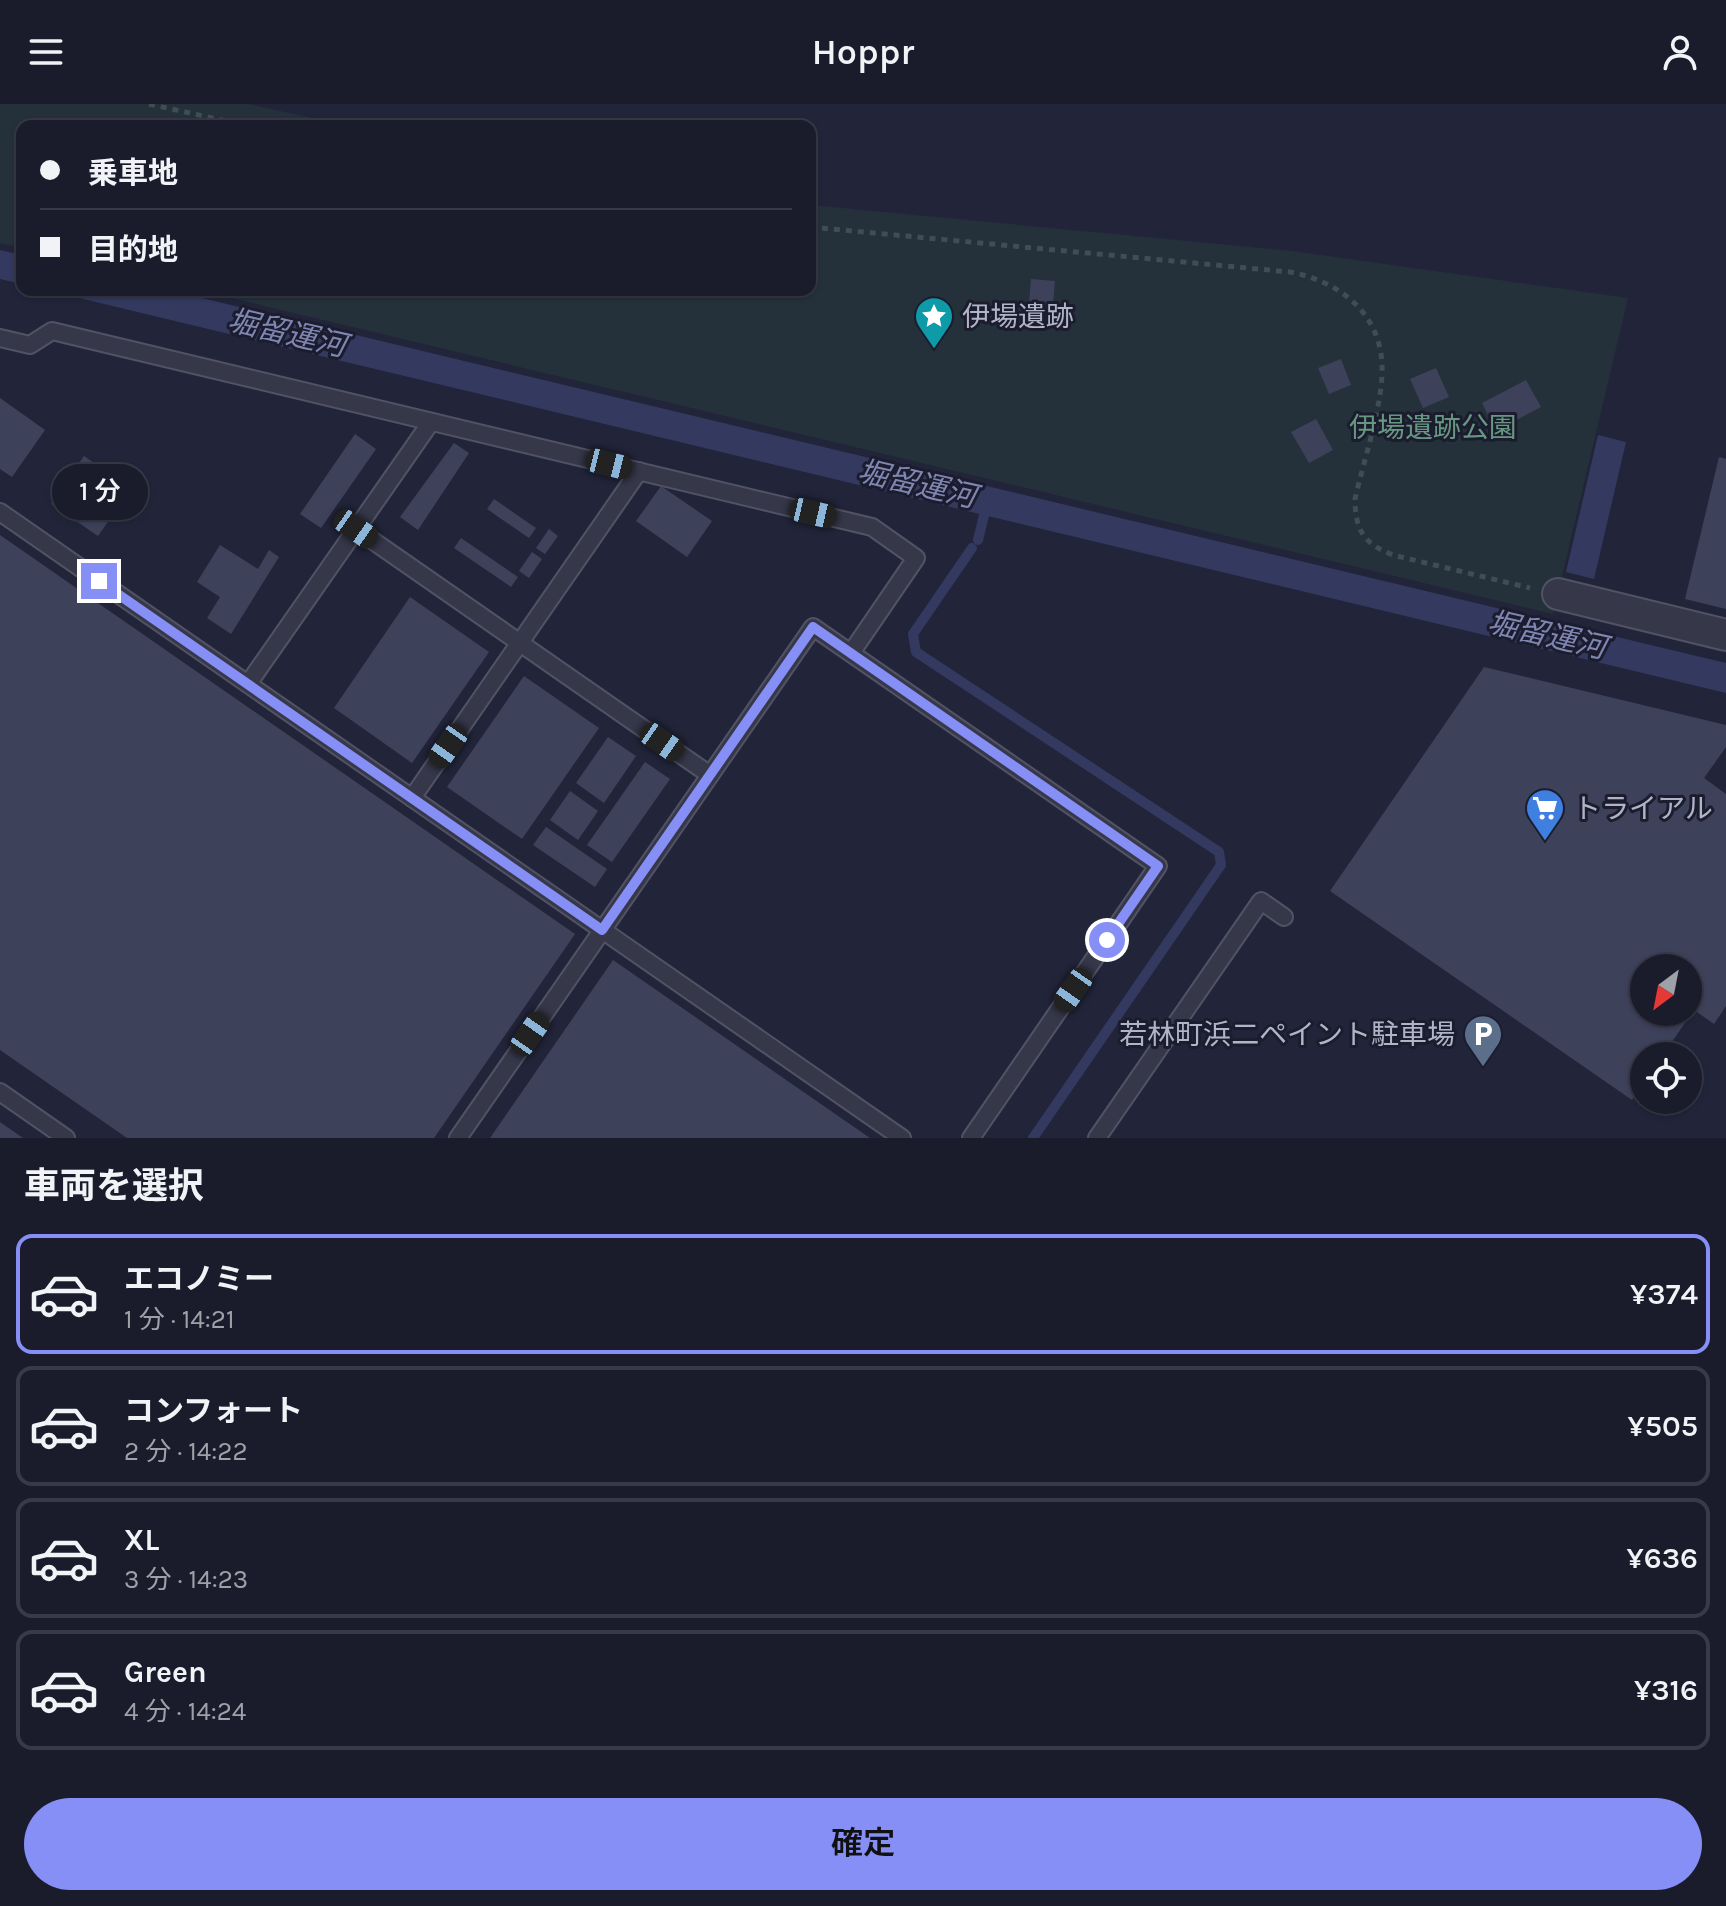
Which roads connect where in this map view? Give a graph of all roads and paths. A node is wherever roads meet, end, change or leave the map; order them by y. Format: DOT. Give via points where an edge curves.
graph roads {
  1 [pos="149,104"];
  2 [pos="222,120"];
  3 [pos="816,228"];
  4 [pos="0,338"];
  5 [pos="431,422"];
  6 [pos="639,471"];
  7 [pos="0,512"];
  8 [pos="356,529"];
  9 [pos="1558,594"];
  10 [pos="1726,635"];
  11 [pos="520,643"];
  12 [pos="851,653"];
  13 [pos="248,684"];
  14 [pos="710,775"];
  15 [pos="412,798"];
  16 [pos="1284,917"];
  17 [pos="602,930"];
  18 [pos="0,1092"];
  19 [pos="66,1138"];
  20 [pos="458,1138"];
  21 [pos="902,1138"];
  22 [pos="971,1138"];
  23 [pos="1097,1138"];
  1 -- 2 [label="path"];
  3 -- 9 [label="path" via="1290,272 1335,286 1369,320 1382,365 1355,499 1362,535 1393,555"];
  4 -- 5 [label="lane" via="30,345 52,331"];
  5 -- 6 [label="lane"];
  5 -- 8 [label="lane"];
  6 -- 11 [label="lane"];
  6 -- 12 [label="lane" via="872,527 916,558"];
  7 -- 13 [label="lane"];
  8 -- 11 [label="lane"];
  8 -- 13 [label="lane"];
  9 -- 10 [label="street"];
  11 -- 14 [label="lane"];
  11 -- 15 [label="lane"];
  12 -- 14 [label="lane" via="813,627"];
  12 -- 22 [label="lane" via="1158,866"];
  13 -- 15 [label="lane"];
  14 -- 17 [label="lane"];
  15 -- 17 [label="lane"];
  16 -- 23 [label="lane" via="1261,901"];
  17 -- 20 [label="lane"];
  17 -- 21 [label="lane"];
  18 -- 19 [label="lane"];
}
